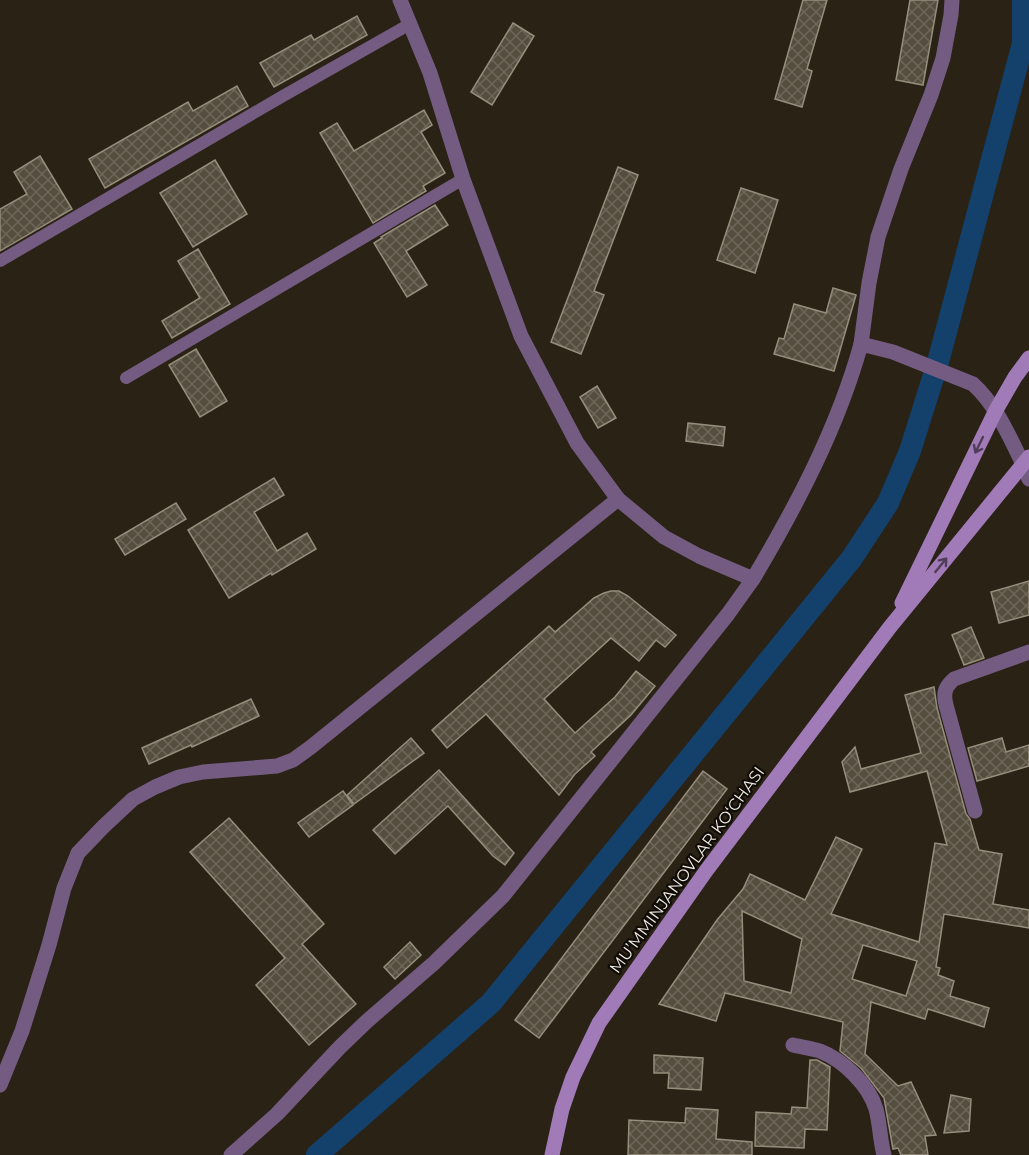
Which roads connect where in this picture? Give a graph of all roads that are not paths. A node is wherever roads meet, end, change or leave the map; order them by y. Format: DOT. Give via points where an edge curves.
graph roads {
  1 [pos="400,0"];
  2 [pos="952,0"];
  3 [pos="410,24"];
  4 [pos="464,179"];
  5 [pos="0,261"];
  6 [pos="861,344"];
  7 [pos="1029,358"];
  8 [pos="126,378"];
  9 [pos="996,410"];
  10 [pos="1026,460"];
  11 [pos="1029,479"];
  12 [pos="618,499"];
  13 [pos="753,579"];
  14 [pos="890,627"];
  15 [pos="1029,652"];
  16 [pos="975,811"];
  17 [pos="793,1045"];
  18 [pos="0,1085"];
  19 [pos="231,1155"];
  20 [pos="552,1155"];
  21 [pos="884,1155"];
  1 -- 3 [label="street"];
  2 -- 6 [label="street" via="940,67 878,237"];
  3 -- 4 [label="street"];
  3 -- 5 [label="lane"];
  4 -- 8 [label="lane"];
  4 -- 12 [label="street" via="521,336 577,443"];
  6 -- 9 [label="street" via="973,384"];
  6 -- 13 [label="street" via="822,450 784,528"];
  7 -- 9 [label="main road, MU’MMINJANOVLAR KO‘CHASI"];
  9 -- 10 [label="street"];
  9 -- 14 [label="main road, MU’MMINJANOVLAR KO‘CHASI, one-way"];
  10 -- 11 [label="street"];
  14 -- 10 [label="main road, MU’MMINJANOVLAR KO‘CHASI, one-way"];
  12 -- 13 [label="street" via="664,537"];
  12 -- 18 [label="street" via="293,760 277,766 179,777 133,800 104,826 78,853 67,879 22,1031"];
  13 -- 19 [label="street" via="503,896 366,1022 277,1114"];
  14 -- 20 [label="main road, MU’MMINJANOVLAR KO‘CHASI" via="706,872 599,1023 573,1077"];
  15 -- 16 [label="street" via="954,679 944,690"];
  17 -- 21 [label="street" via="820,1051 858,1078 876,1108"];
}
